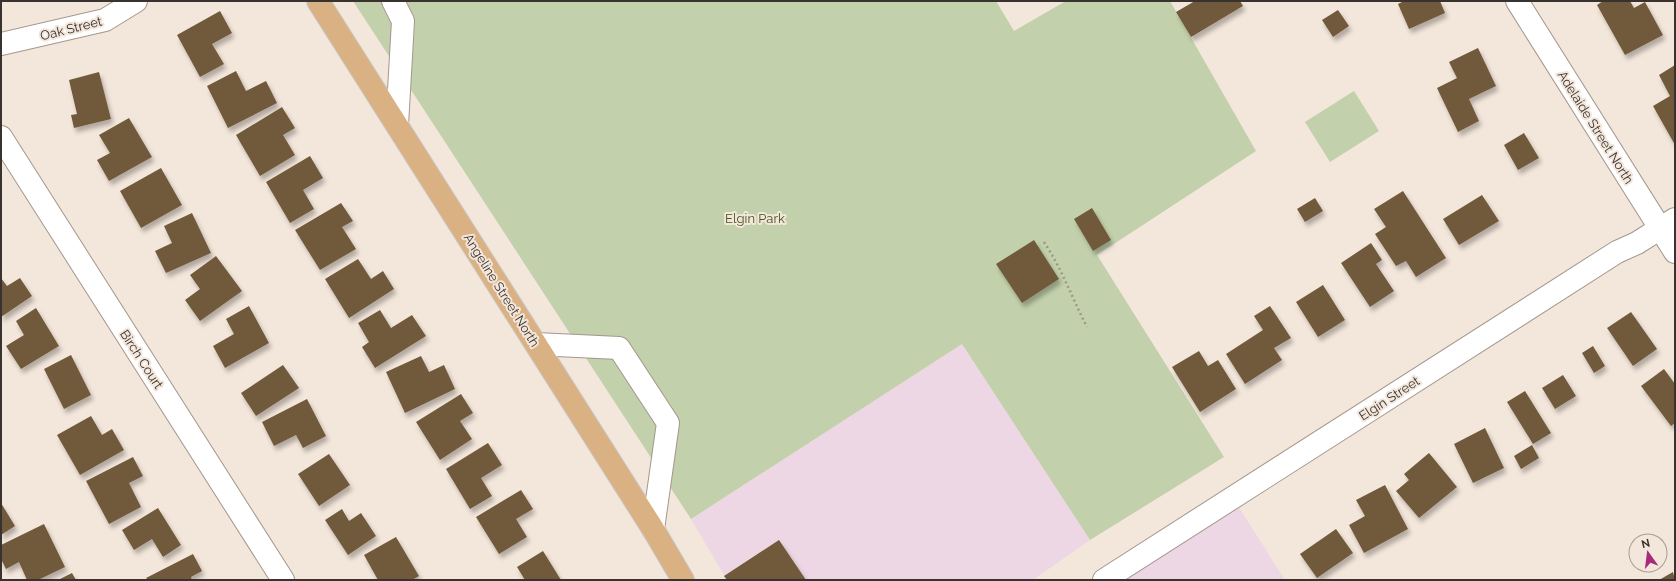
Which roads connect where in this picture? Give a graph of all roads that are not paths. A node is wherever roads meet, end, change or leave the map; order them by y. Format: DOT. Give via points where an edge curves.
graph roads {
  1 [pos="136,1"];
  2 [pos="318,1"];
  3 [pos="393,1"];
  4 [pos="1517,1"];
  5 [pos="1,44"];
  6 [pos="397,125"];
  7 [pos="1,137"];
  8 [pos="1668,224"];
  9 [pos="1675,252"];
  10 [pos="536,344"];
  11 [pos="653,529"];
  12 [pos="284,580"];
  13 [pos="683,580"];
  14 [pos="1104,580"];
  1 -- 5 [label="street, Oak Street" via="105,20"];
  2 -- 6 [label="main road, Angeline Street North"];
  3 -- 6 [label="street" via="403,21"];
  4 -- 8 [label="street, Adelaide Street North"];
  6 -- 10 [label="main road, Angeline Street North"];
  7 -- 12 [label="street, Birch Court"];
  8 -- 9 [label="street, Adelaide Street North"];
  8 -- 14 [label="street, Elgin Street" via="1638,243 1617,252"];
  10 -- 11 [label="main road, Angeline Street North"];
  10 -- 11 [label="street" via="619,348 668,423"];
  11 -- 13 [label="main road, Angeline Street North"];
}
